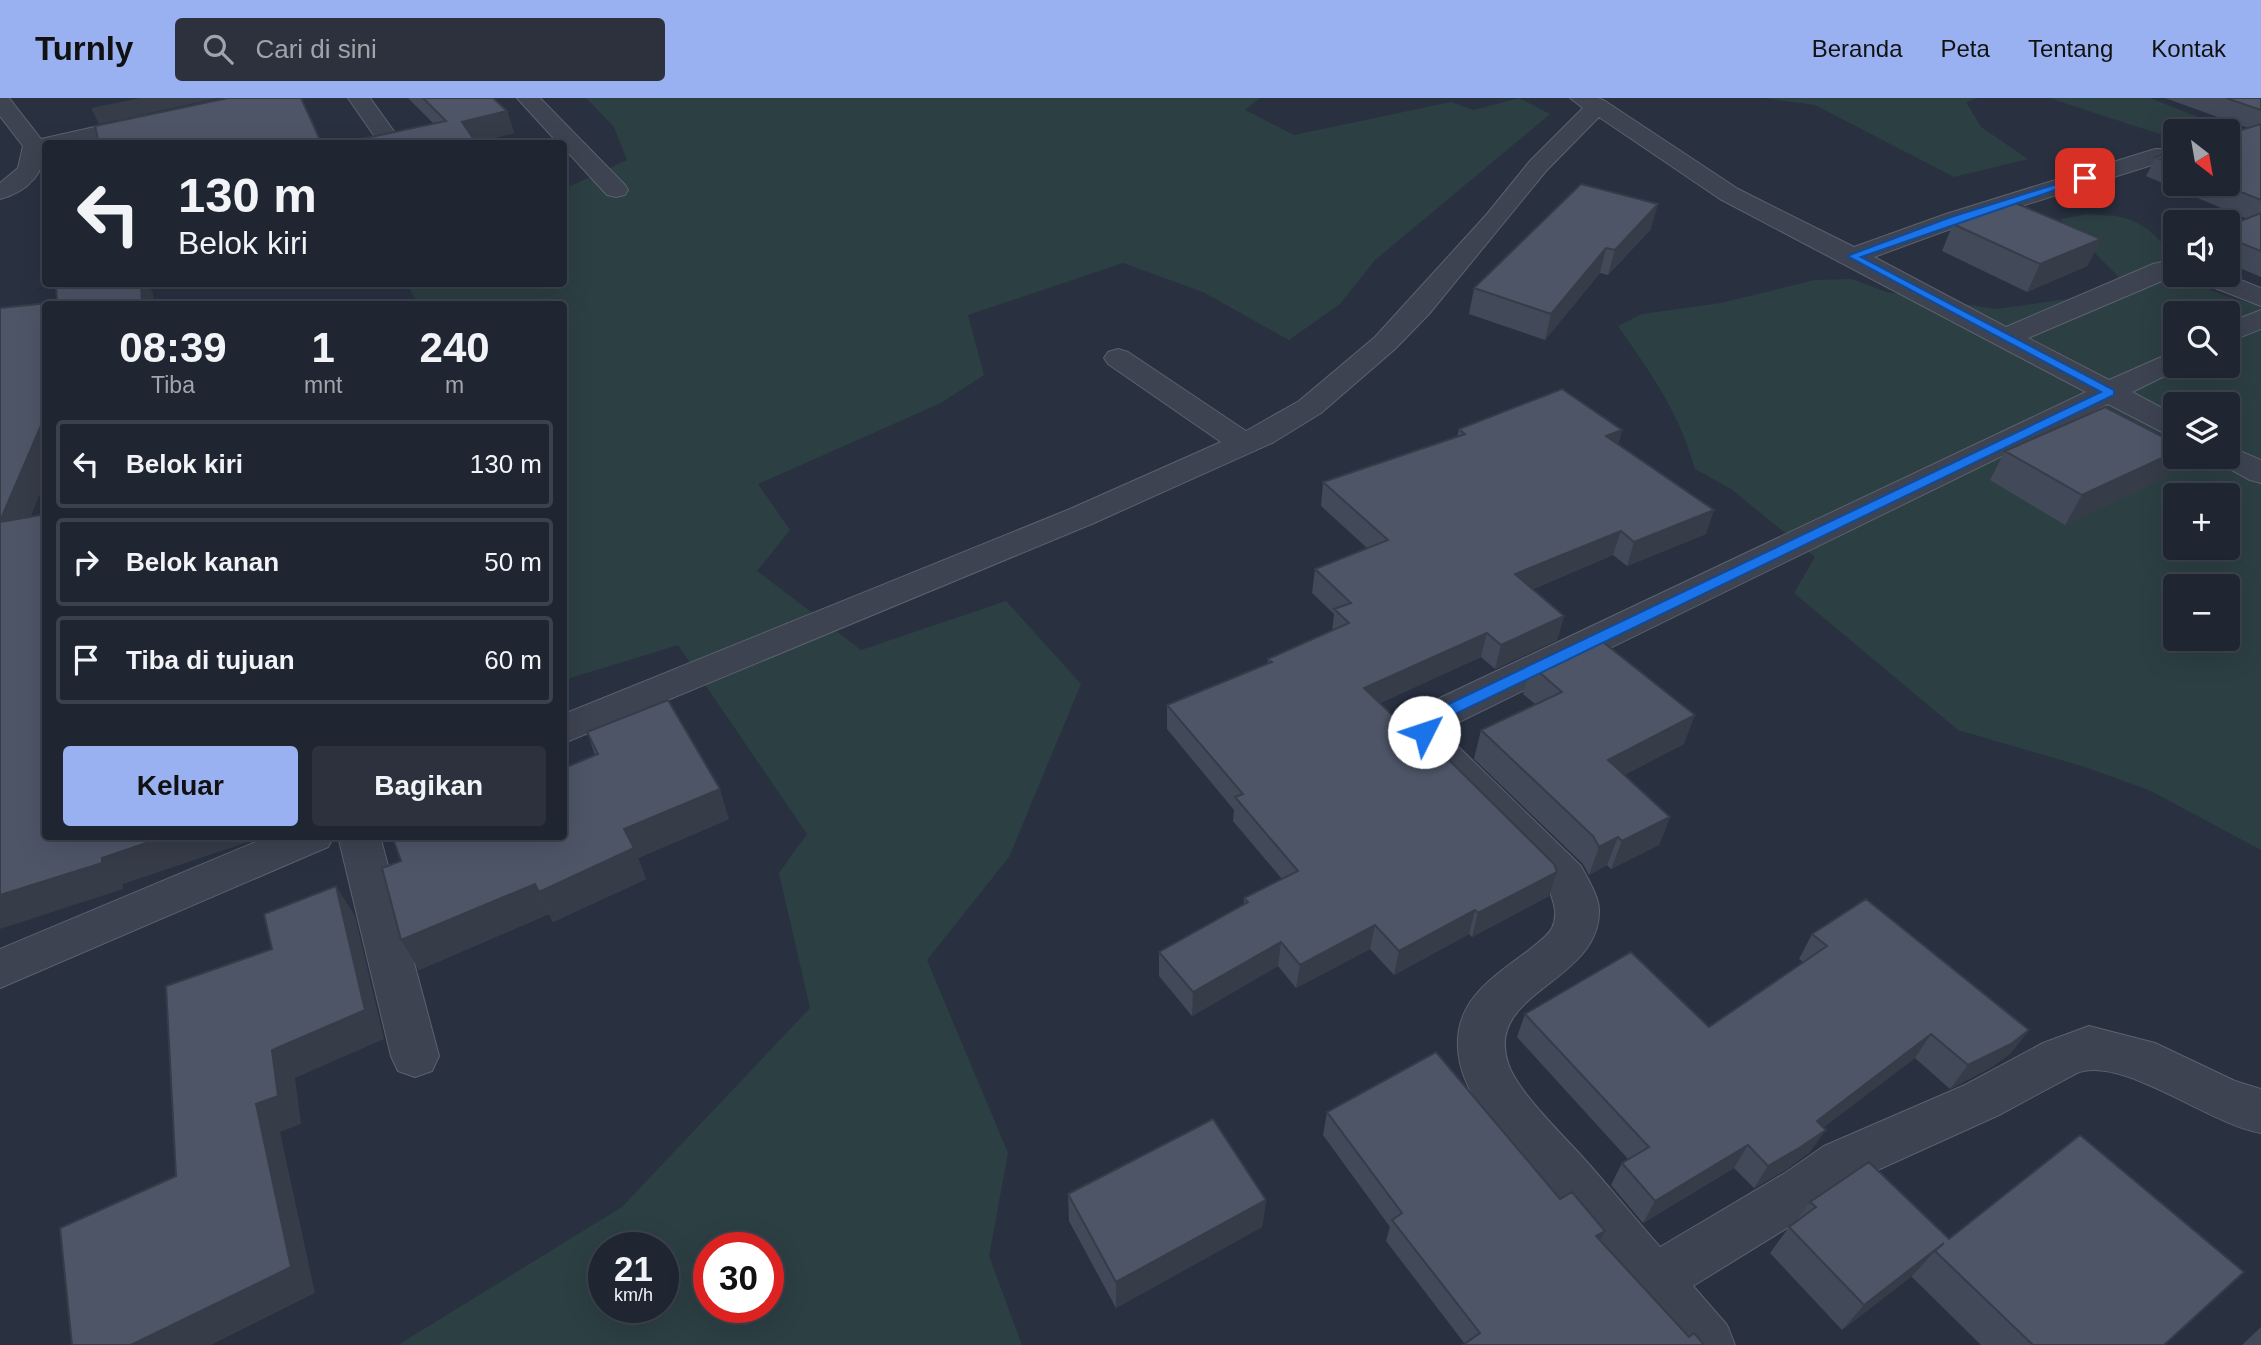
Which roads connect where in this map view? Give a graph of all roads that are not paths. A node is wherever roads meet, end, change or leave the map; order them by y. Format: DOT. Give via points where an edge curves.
graph roads {
  1 [pos="359,98"];
  2 [pos="528,98"];
  3 [pos="0,101"];
  4 [pos="1589,102"];
  5 [pos="172,117"];
  6 [pos="53,140"];
  7 [pos="391,140"];
  8 [pos="38,143"];
  9 [pos="0,145"];
  10 [pos="2163,154"];
  11 [pos="42,188"];
  12 [pos="3,190"];
  13 [pos="616,190"];
  14 [pos="1852,256"];
  15 [pos="2163,270"];
  16 [pos="2235,287"];
  17 [pos="2261,298"];
  18 [pos="2261,318"];
  19 [pos="2240,328"];
  20 [pos="2006,337"];
  21 [pos="1118,358"];
  22 [pos="2163,366"];
  23 [pos="2110,393"];
  24 [pos="2163,421"];
  25 [pos="1244,444"];
  26 [pos="2240,462"];
  27 [pos="2261,473"];
  28 [pos="567,728"];
  29 [pos="304,840"];
  30 [pos="360,840"];
  31 [pos="0,968"];
  32 [pos="415,1056"];
  33 [pos="2261,1111"];
  34 [pos="1654,1280"];
  35 [pos="1707,1345"];
  1 -- 7 [label="street"];
  2 -- 13 [label="street"];
  3 -- 8 [label="street"];
  4 -- 14 [label="street" via="1729,194"];
  4 -- 25 [label="street" via="1471,249 1385,343 1310,407"];
  5 -- 6 [label="street"];
  8 -- 9 [label="street"];
  8 -- 12 [label="street" via="32,167"];
  10 -- 14 [label="street"];
  11 -- 12 [label="street"];
  14 -- 20 [label="street"];
  15 -- 20 [label="street"];
  16 -- 17 [label="street"];
  18 -- 19 [label="street"];
  20 -- 23 [label="street"];
  21 -- 25 [label="street"];
  22 -- 23 [label="street"];
  23 -- 24 [label="street"];
  23 -- 34 [label="street" via="1427,724 1428,740 1566,878 1578,898 1577,919 1566,948 1498,996 1487,1013 1480,1043 1488,1075 1535,1139"];
  25 -- 28 [label="street" via="1082,516"];
  26 -- 27 [label="street"];
  29 -- 31 [label="street"];
  30 -- 32 [label="street"];
  33 -- 34 [label="street" via="2138,1058 2089,1047 1842,1162"];
  34 -- 35 [label="street"];
}
